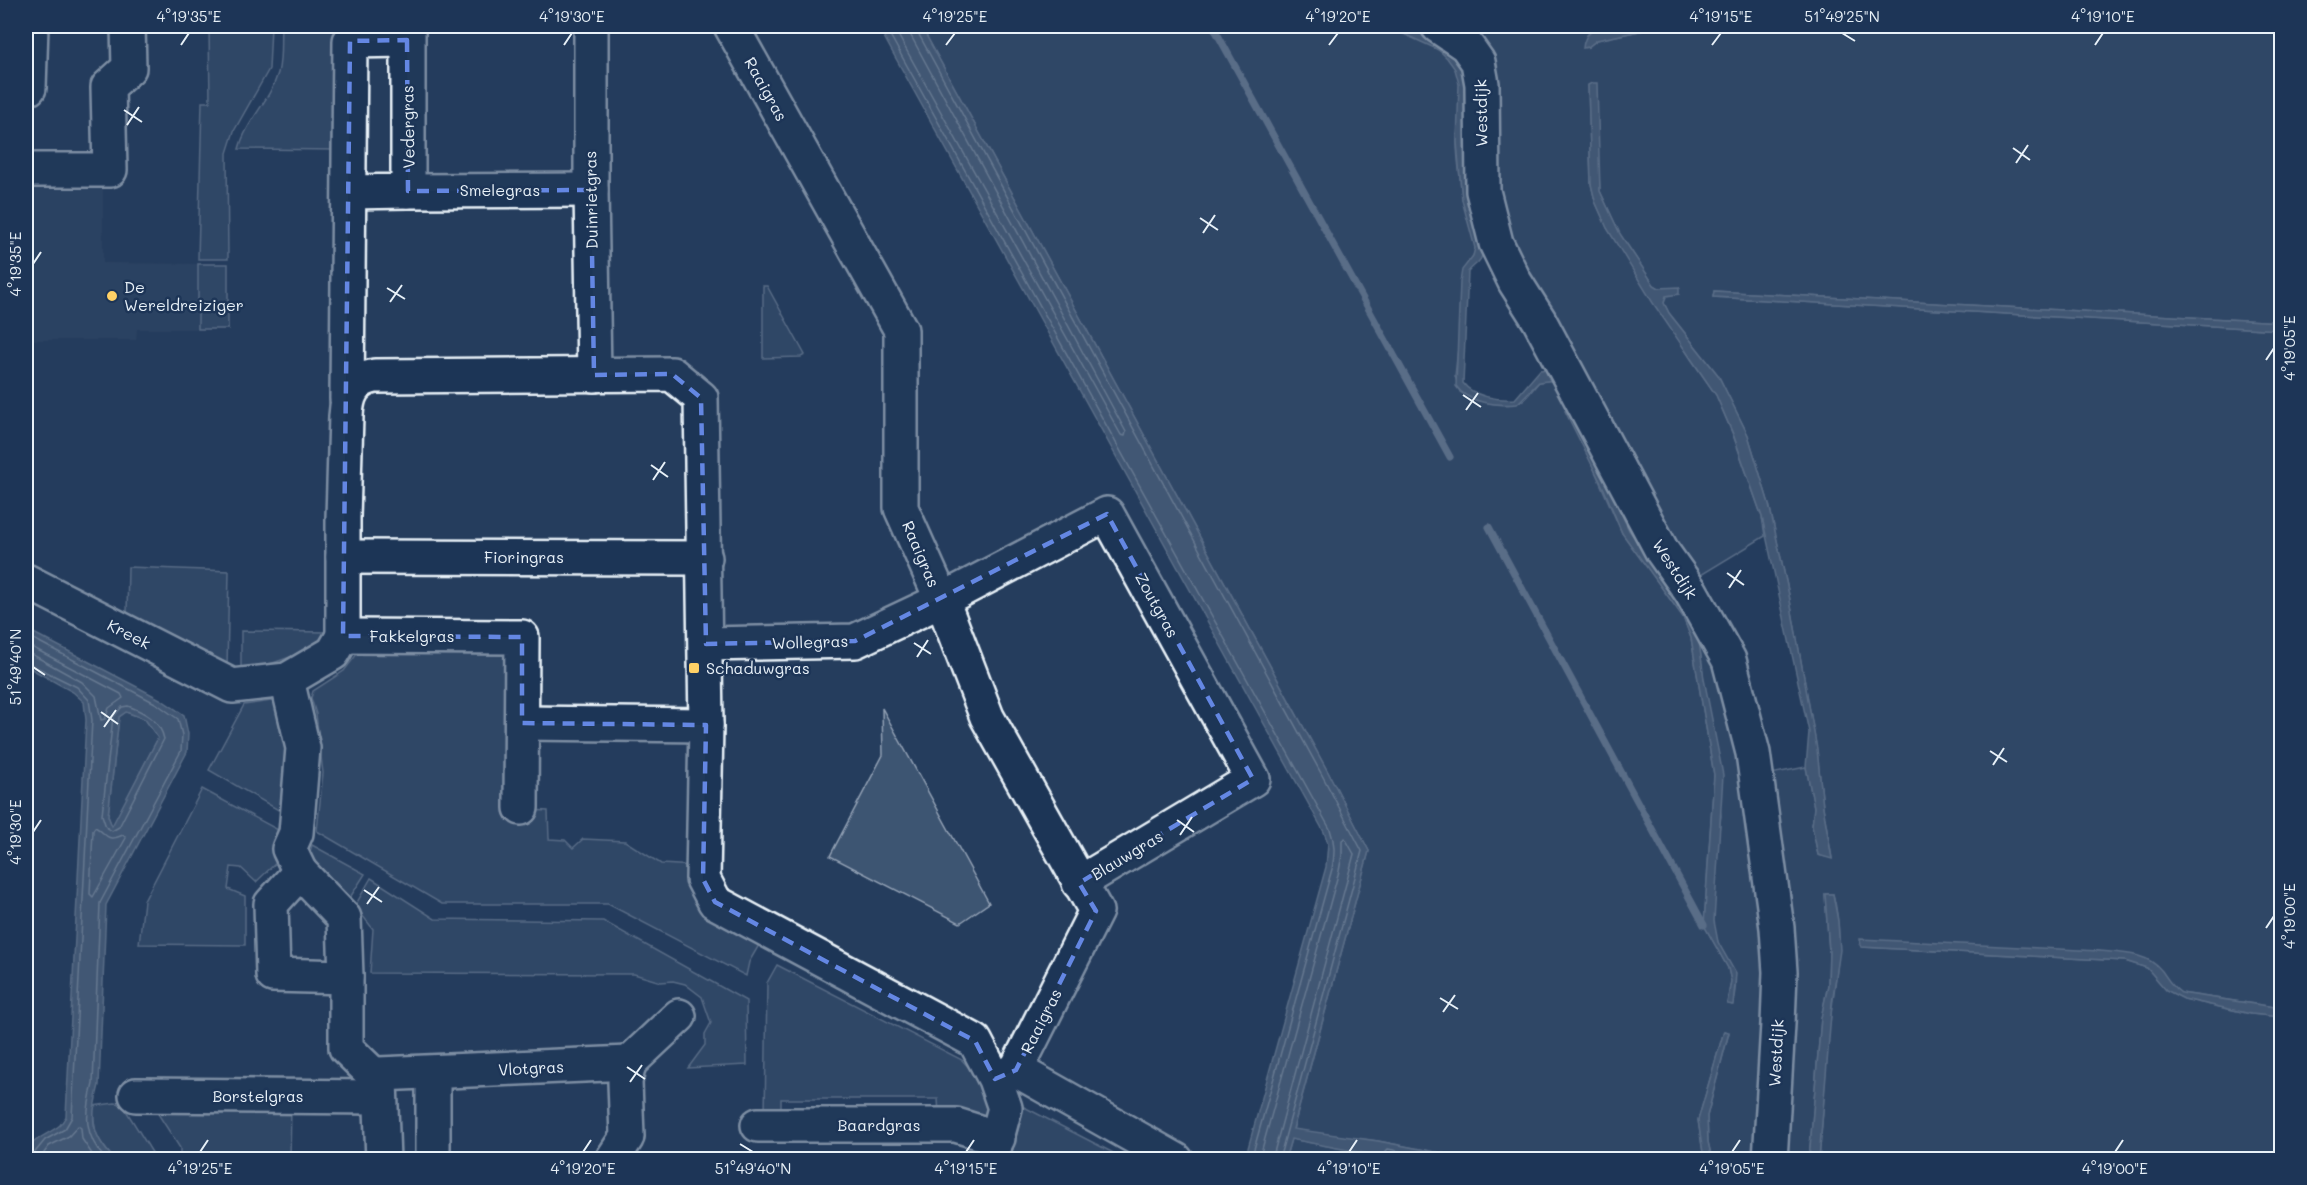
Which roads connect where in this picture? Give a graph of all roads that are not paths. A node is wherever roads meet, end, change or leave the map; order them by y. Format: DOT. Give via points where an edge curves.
graph roads {
  1 [pos="31,26"];
  2 [pos="128,26"];
  3 [pos="591,26"];
  4 [pos="731,26"];
  5 [pos="1438,26"];
  6 [pos="408,33"];
  7 [pos="30,88"];
  8 [pos="26,170"];
  9 [pos="591,190"];
  10 [pos="408,191"];
  11 [pos="350,192"];
  12 [pos="594,375"];
  13 [pos="347,399"];
  14 [pos="343,556"];
  15 [pos="705,558"];
  16 [pos="26,581"];
  17 [pos="942,600"];
  18 [pos="344,636"];
  19 [pos="706,644"];
  20 [pos="287,680"];
  21 [pos="522,723"];
  22 [pos="706,725"];
  23 [pos="522,808"];
  24 [pos="1175,826"];
  25 [pos="300,872"];
  26 [pos="1079,883"];
  27 [pos="346,976"];
  28 [pos="679,1016"];
  29 [pos="629,1063"];
  30 [pos="433,1073"];
  31 [pos="1006,1075"];
  32 [pos="380,1089"];
  33 [pos="136,1095"];
  34 [pos="758,1125"];
  35 [pos="995,1149"];
  36 [pos="383,1160"];
  37 [pos="433,1160"];
  38 [pos="612,1160"];
  39 [pos="1176,1160"];
  40 [pos="1770,1160"];
  1 -- 7 [label="street"];
  2 -- 8 [label="street" via="129,68 108,87 110,170"];
  3 -- 9 [label="street, Duinrietgras"];
  4 -- 17 [label="street, Raaigras" via="901,330 901,508"];
  5 -- 40 [label="street, Westdijk" via="1466,45 1478,62 1482,84 1483,191 1496,243 1662,551 1729,660 1753,753 1778,928 1779,1003"];
  6 -- 10 [label="street, Vedergras"];
  6 -- 11 [label="street, Vedergras" via="350,41"];
  9 -- 10 [label="street, Smelegras"];
  9 -- 12 [label="street, Duinrietgras"];
  10 -- 11 [label="street, Vedergras"];
  11 -- 13 [label="street, Vedergras"];
  12 -- 13 [label="street" via="375,376 357,383"];
  12 -- 15 [label="street" via="672,374 701,398"];
  13 -- 14 [label="street"];
  14 -- 15 [label="street, Fioringras"];
  14 -- 18 [label="street"];
  15 -- 19 [label="street"];
  16 -- 20 [label="street, Kreek" via="232,686"];
  17 -- 19 [label="street, Wollegras" via="855,641"];
  17 -- 24 [label="street, Zoutgras" via="1107,514 1253,779"];
  17 -- 26 [label="street, Raaigras" via="987,717"];
  18 -- 20 [label="street" via="333,652"];
  18 -- 21 [label="street, Fakkelgras" via="522,637"];
  19 -- 22 [label="street"];
  20 -- 25 [label="street" via="303,748 296,833 289,849"];
  21 -- 22 [label="street"];
  21 -- 23 [label="street, Fakkelgras"];
  22 -- 31 [label="street" via="703,879 715,902 975,1041"];
  24 -- 26 [label="street, Blauwgras"];
  25 -- 27 [label="street" via="344,918"];
  25 -- 27 [label="street" via="272,904 273,975"];
  26 -- 31 [label="street, Raaigras" via="1096,911"];
  27 -- 32 [label="street" via="346,1048"];
  28 -- 29 [label="street"];
  29 -- 30 [label="street, Vlotgras"];
  29 -- 38 [label="street" via="625,1082 627,1137"];
  30 -- 32 [label="street, Vlotgras" via="379,1074"];
  30 -- 37 [label="street"];
  31 -- 35 [label="street" via="1005,1108"];
  31 -- 39 [label="street"];
  32 -- 33 [label="street, Borstelgras"];
  32 -- 36 [label="street"];
  34 -- 35 [label="street, Baardgras" via="956,1125"];
}
